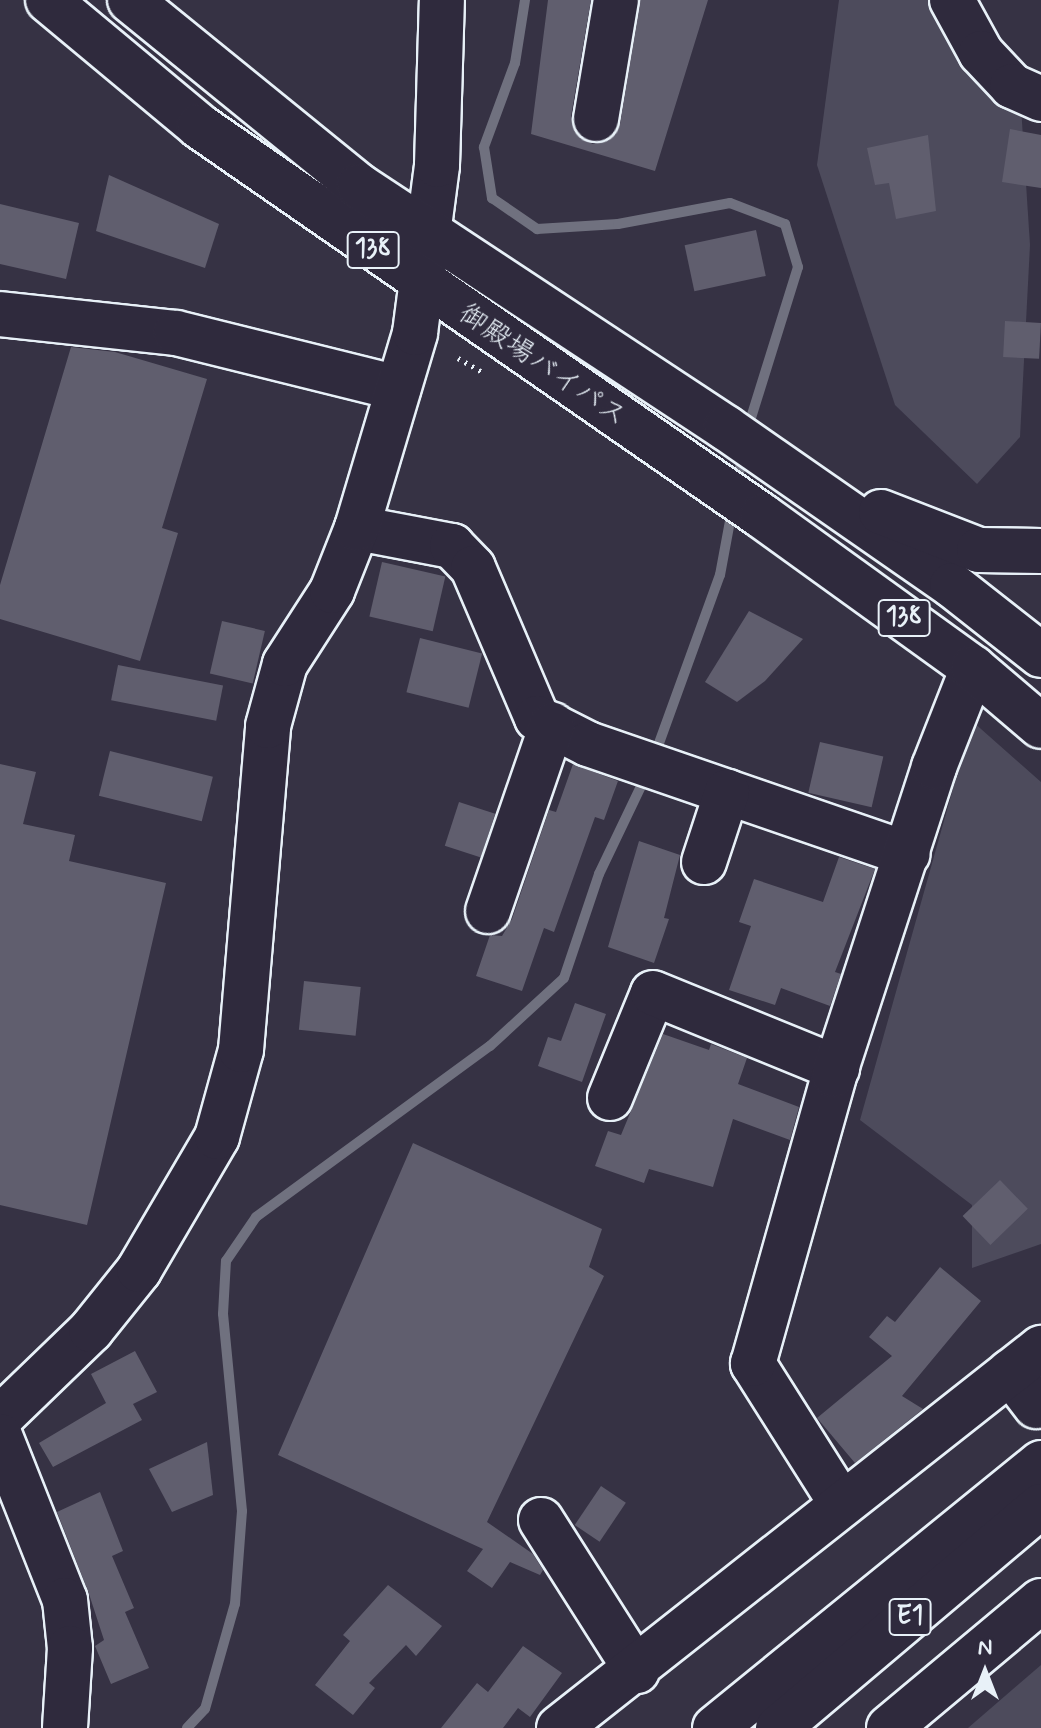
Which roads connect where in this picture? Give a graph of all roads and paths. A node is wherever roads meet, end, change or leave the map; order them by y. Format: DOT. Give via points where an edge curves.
graph roads {
  1 [pos="48,0"];
  2 [pos="130,0"];
  3 [pos="442,0"];
  4 [pos="616,0"];
  5 [pos="952,0"];
  6 [pos="1041,99"];
  7 [pos="596,119"];
  8 [pos="429,232"];
  9 [pos="424,286"];
  10 [pos="0,314"];
  11 [pos="398,388"];
  12 [pos="776,465"];
  13 [pos="357,528"];
  14 [pos="1041,551"];
  15 [pos="1041,655"];
  16 [pos="973,668"];
  17 [pos="552,725"];
  18 [pos="1041,726"];
  19 [pos="727,792"];
  20 [pos="908,854"];
  21 [pos="704,862"];
  22 [pos="488,911"];
  23 [pos="837,1068"];
  24 [pos="610,1098"];
  25 [pos="1029,1375"];
  26 [pos="0,1418"];
  27 [pos="0,1436"];
  28 [pos="1041,1463"];
  29 [pos="841,1503"];
  30 [pos="1041,1506"];
  31 [pos="541,1520"];
  32 [pos="1041,1601"];
  33 [pos="637,1671"];
  34 [pos="65,1728"];
  35 [pos="559,1728"];
  36 [pos="715,1728"];
  37 [pos="778,1728"];
  38 [pos="889,1728"];
  1 -- 9 [label="main road, 御殿場バイパス / 138" via="199,126"];
  2 -- 8 [label="main road, 御殿場バイパス / 138" via="359,186"];
  3 -- 8 [label="main road" via="437,165"];
  4 -- 7 [label="main road"];
  5 -- 6 [label="main road" via="981,53 1012,86"];
  8 -- 9 [label="main road"];
  8 -- 12 [label="main road, 御殿場バイパス / 138"];
  9 -- 11 [label="main road"];
  9 -- 16 [label="main road, 御殿場バイパス / 138" via="762,516"];
  10 -- 11 [label="main road" via="176,333"];
  11 -- 13 [label="main road"];
  12 -- 14 [label="main road" via="956,544 1000,553"];
  12 -- 15 [label="main road, 御殿場バイパス / 138" via="952,585"];
  13 -- 17 [label="main road" via="452,546 473,568 537,718"];
  13 -- 26 [label="main road" via="332,591 285,664 268,726 241,1050 217,1137 139,1270 91,1330"];
  16 -- 18 [label="main road, 御殿場バイパス / 138"];
  16 -- 20 [label="main road" via="934,767"];
  17 -- 19 [label="main road" via="588,744"];
  17 -- 22 [label="main road"];
  19 -- 20 [label="main road"];
  19 -- 21 [label="main road"];
  20 -- 23 [label="main road"];
  23 -- 24 [label="main road" via="653,993"];
  23 -- 29 [label="main road" via="753,1364"];
  25 -- 29 [label="main road"];
  27 -- 34 [label="main road" via="65,1600 70,1648"];
  28 -- 36 [label="main road"];
  29 -- 33 [label="main road"];
  30 -- 37 [label="main road, E1"];
  31 -- 33 [label="main road"];
  32 -- 38 [label="main road, E1"];
  33 -- 35 [label="main road"];
}
